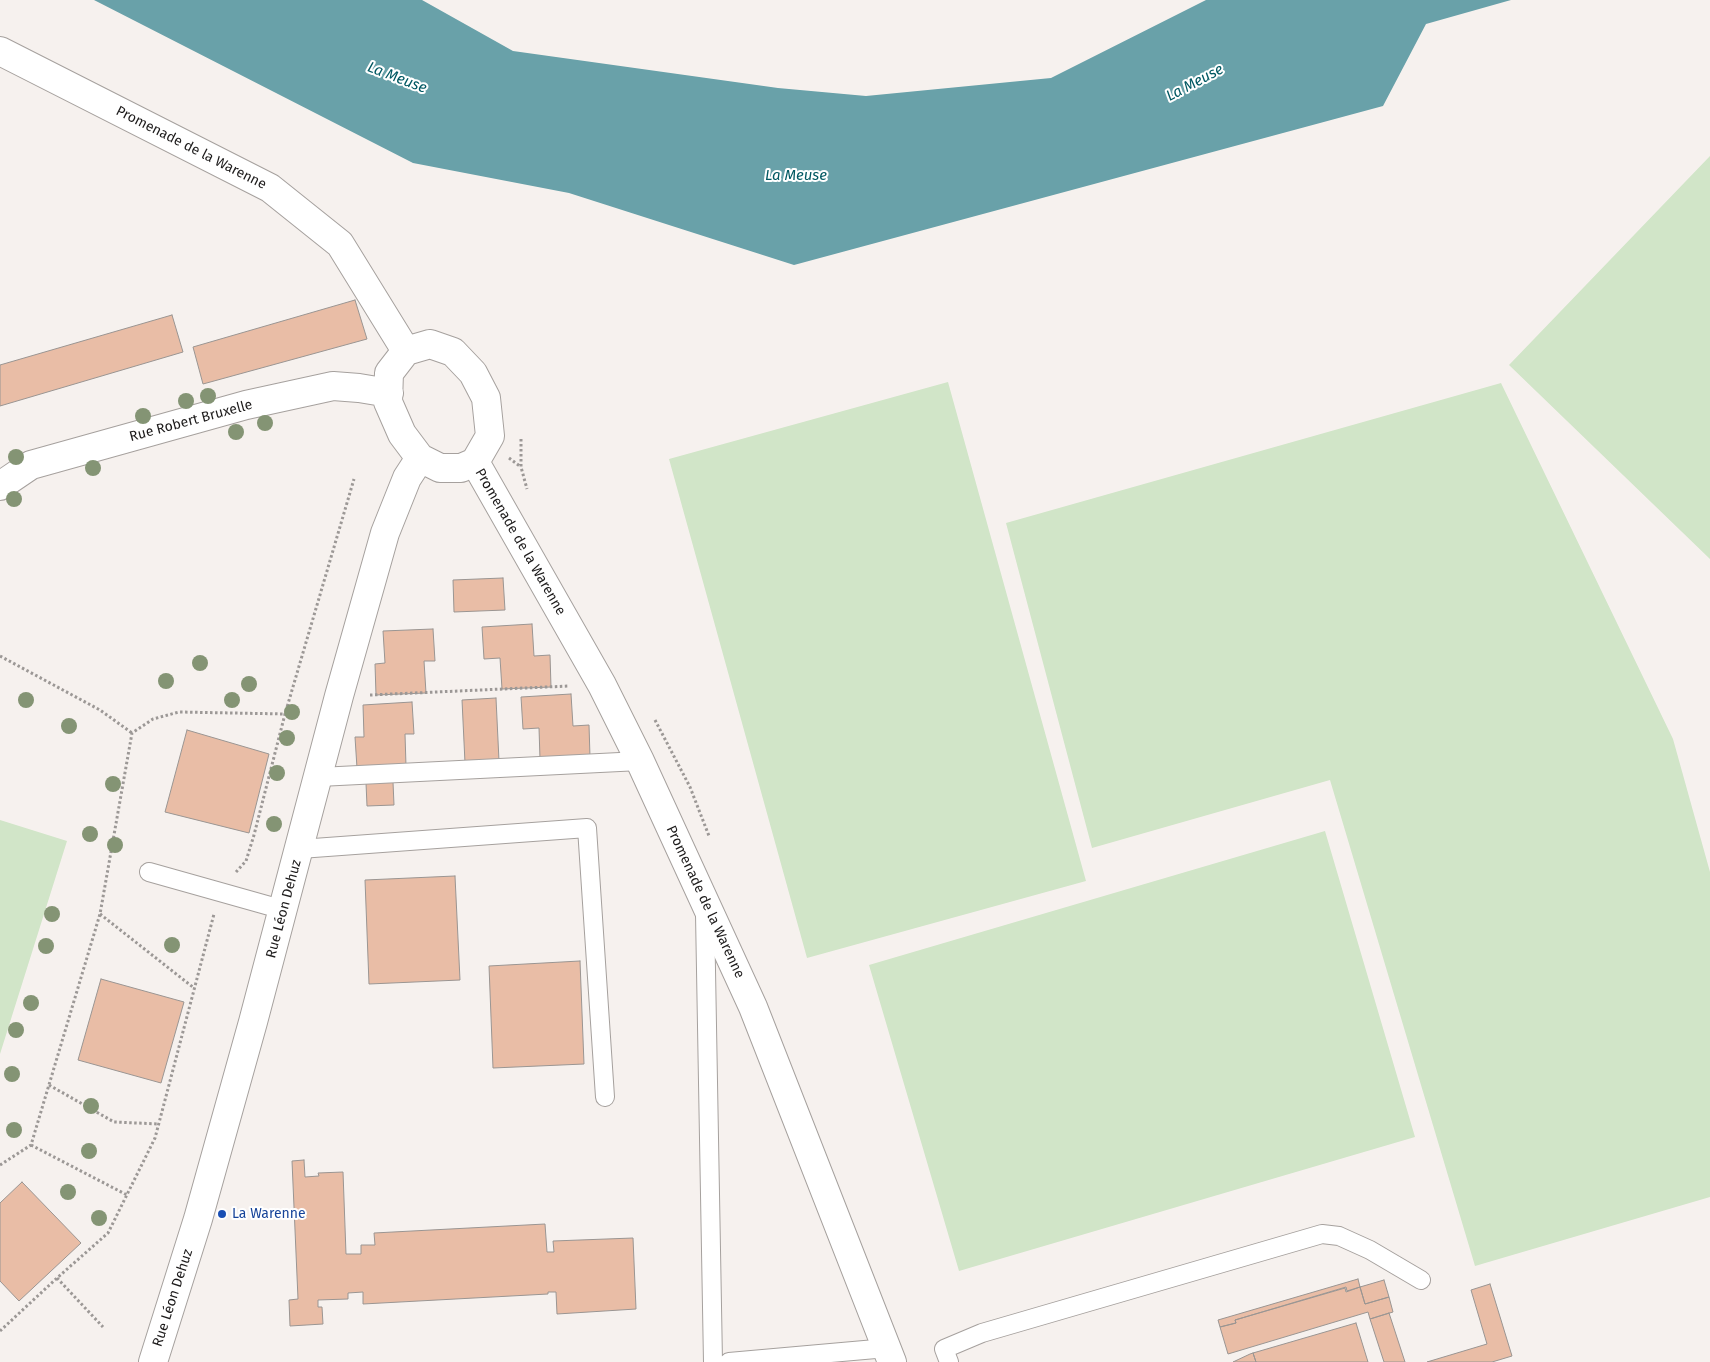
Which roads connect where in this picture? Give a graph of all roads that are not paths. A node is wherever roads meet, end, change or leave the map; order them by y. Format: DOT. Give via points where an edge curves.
graph roads {
  1 [pos="0,51"];
  2 [pos="406,352"];
  3 [pos="389,393"];
  4 [pos="420,458"];
  5 [pos="475,462"];
  6 [pos="0,486"];
  7 [pos="640,762"];
  8 [pos="319,777"];
  9 [pos="300,849"];
  10 [pos="149,872"];
  11 [pos="704,901"];
  12 [pos="284,910"];
  13 [pos="605,1097"];
  14 [pos="1421,1280"];
  15 [pos="890,1355"];
  16 [pos="153,1362"];
  17 [pos="713,1362"];
  18 [pos="729,1362"];
  19 [pos="949,1362"];
  1 -- 2 [label="street, Promenade de la Warenne" via="270,188 340,244"];
  2 -- 3 [label="street" via="389,373"];
  2 -- 5 [label="street" via="430,344 453,352 473,373 486,398 490,436"];
  3 -- 4 [label="street" via="388,402 402,434"];
  3 -- 6 [label="street, Rue Robert Bruxelle" via="333,386 246,405 31,465"];
  4 -- 5 [label="street" via="440,468 462,468"];
  4 -- 8 [label="street, Rue Léon Dehuz" via="407,478 385,533"];
  5 -- 7 [label="street, Promenade de la Warenne" via="602,684"];
  7 -- 8 [label="lane"];
  7 -- 11 [label="street, Promenade de la Warenne"];
  8 -- 9 [label="street, Rue Léon Dehuz"];
  9 -- 12 [label="street, Rue Léon Dehuz"];
  9 -- 13 [label="lane" via="587,828"];
  10 -- 12 [label="lane"];
  11 -- 15 [label="street, Promenade de la Warenne" via="753,1007"];
  11 -- 17 [label="lane"];
  12 -- 16 [label="street, Rue Léon Dehuz" via="198,1219"];
  14 -- 19 [label="lane" via="1370,1250 1339,1236 1322,1234 982,1333 944,1349"];
  15 -- 18 [label="lane"];
}
